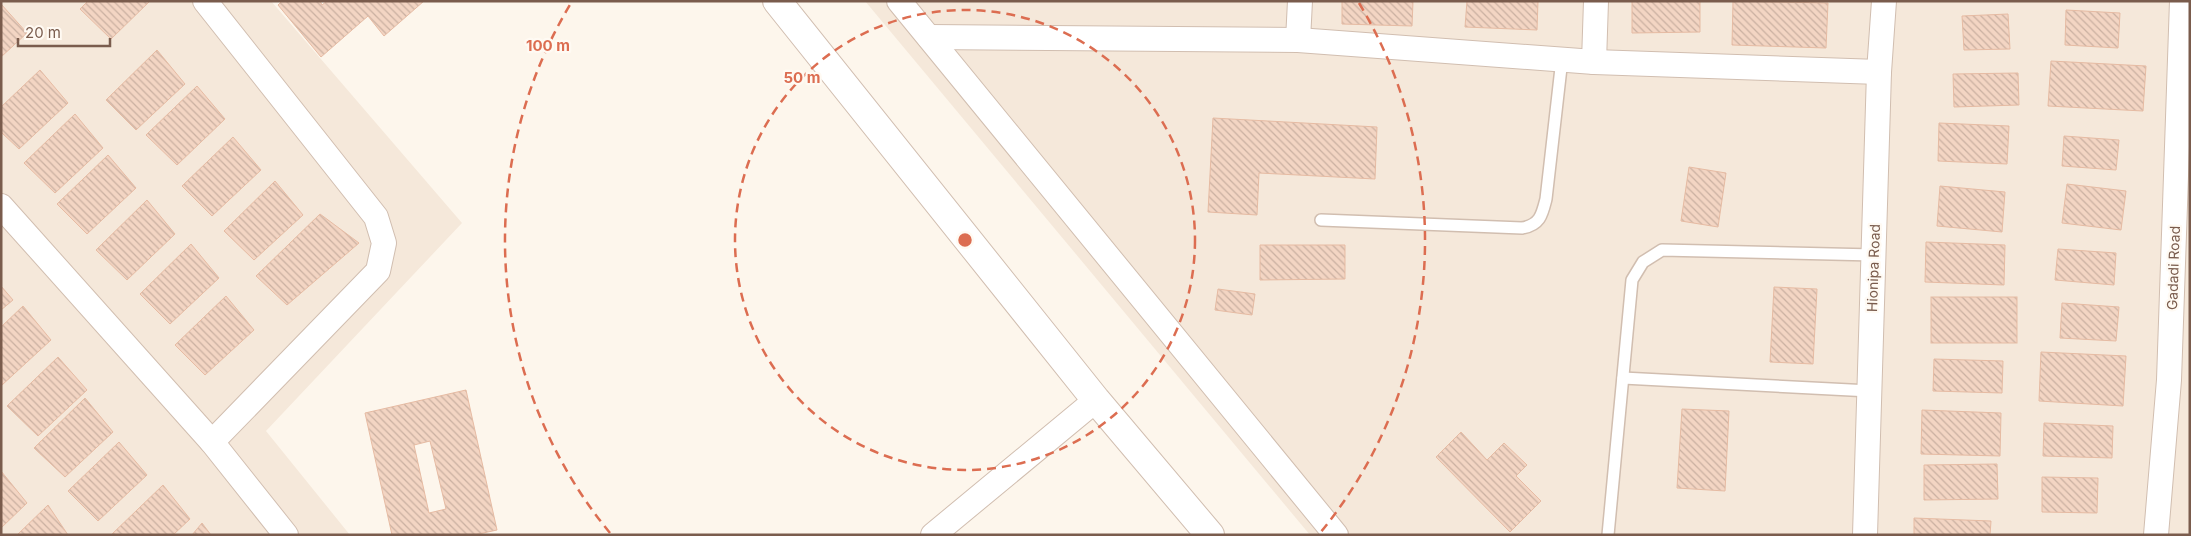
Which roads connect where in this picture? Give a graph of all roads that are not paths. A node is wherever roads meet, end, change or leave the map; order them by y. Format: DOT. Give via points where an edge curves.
graph roads {
  1 [pos="205,1"];
  2 [pos="777,1"];
  3 [pos="899,1"];
  4 [pos="1300,1"];
  5 [pos="1596,1"];
  6 [pos="1884,1"];
  7 [pos="2182,1"];
  8 [pos="929,37"];
  9 [pos="1298,40"];
  10 [pos="1562,59"];
  11 [pos="1594,62"];
  12 [pos="1879,72"];
  13 [pos="2183,194"];
  14 [pos="1,206"];
  15 [pos="1321,220"];
  16 [pos="1874,255"];
  17 [pos="1623,378"];
  18 [pos="2180,380"];
  19 [pos="1870,391"];
  20 [pos="1096,400"];
  21 [pos="212,442"];
  22 [pos="286,535"];
  23 [pos="933,535"];
  24 [pos="1210,535"];
  25 [pos="1336,535"];
  26 [pos="1608,535"];
  27 [pos="1865,535"];
  28 [pos="2156,535"];
  1 -- 21 [label="street" via="376,217 384,243 378,272"];
  2 -- 20 [label="street"];
  3 -- 8 [label="street"];
  4 -- 9 [label="street"];
  5 -- 11 [label="street"];
  6 -- 12 [label="street, Hionipa Road"];
  7 -- 13 [label="street, Gadadi Road"];
  8 -- 9 [label="street"];
  8 -- 25 [label="street"];
  9 -- 10 [label="street"];
  10 -- 11 [label="street"];
  10 -- 15 [label="lane" via="1546,199 1536,224 1522,228"];
  11 -- 12 [label="street"];
  12 -- 16 [label="street, Hionipa Road"];
  13 -- 18 [label="street, Gadadi Road"];
  14 -- 21 [label="street"];
  16 -- 17 [label="lane" via="1662,250 1643,262 1632,280"];
  16 -- 19 [label="street, Hionipa Road"];
  17 -- 19 [label="lane"];
  17 -- 26 [label="lane"];
  18 -- 28 [label="street, Gadadi Road"];
  19 -- 27 [label="street, Hionipa Road"];
  20 -- 23 [label="street"];
  20 -- 24 [label="street"];
  21 -- 22 [label="street"];
}
